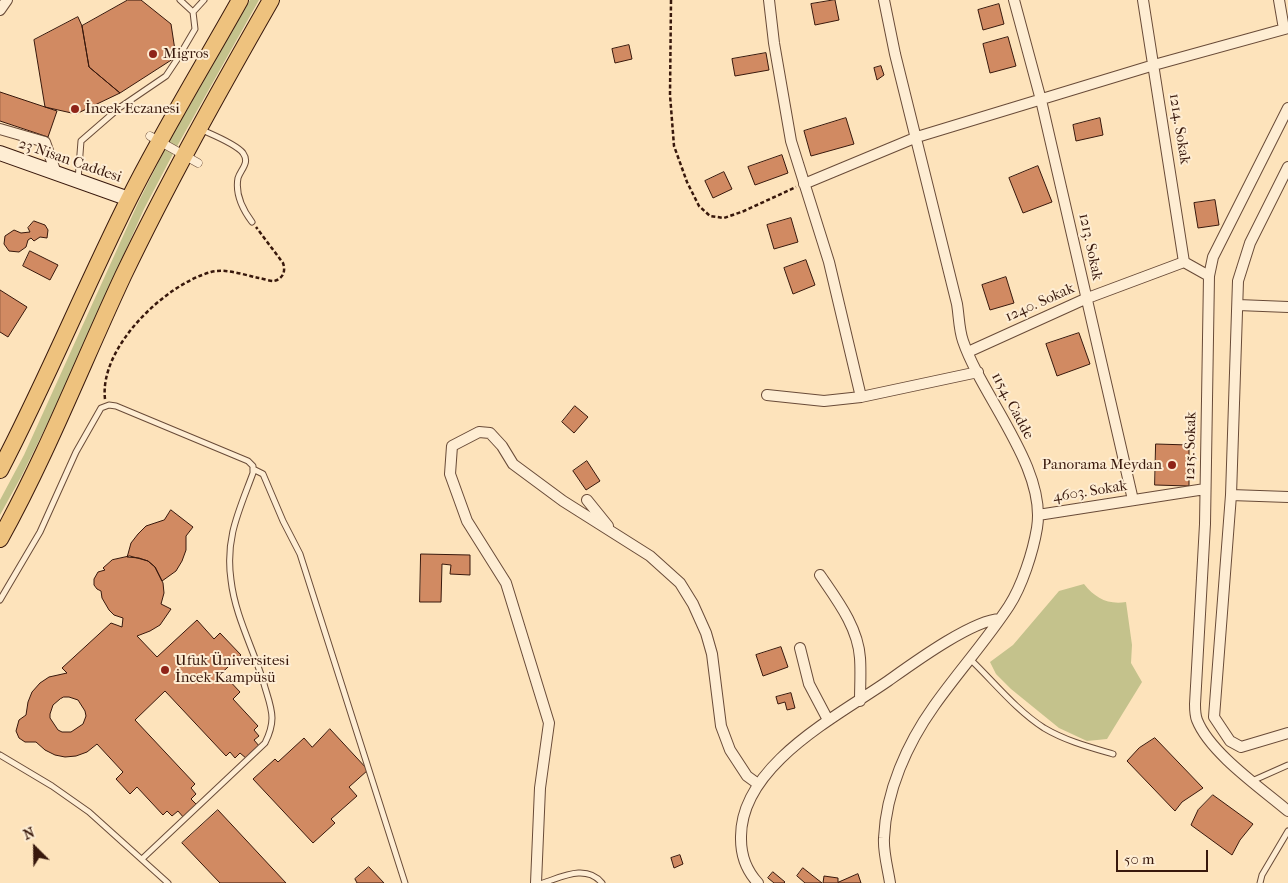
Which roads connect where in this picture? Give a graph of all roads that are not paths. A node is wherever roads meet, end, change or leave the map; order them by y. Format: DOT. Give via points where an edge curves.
graph roads {
  1 [pos="6,0"];
  2 [pos="180,0"];
  3 [pos="204,0"];
  4 [pos="240,0"];
  5 [pos="271,0"];
  6 [pos="769,0"];
  7 [pos="884,0"];
  8 [pos="1014,0"];
  9 [pos="1143,0"];
  10 [pos="1279,0"];
  11 [pos="0,10"];
  12 [pos="193,12"];
  13 [pos="1286,28"];
  14 [pos="1154,65"];
  15 [pos="1041,100"];
  16 [pos="1288,108"];
  17 [pos="199,128"];
  18 [pos="0,129"];
  19 [pos="917,137"];
  20 [pos="155,139"];
  21 [pos="0,153"];
  22 [pos="191,159"];
  23 [pos="1288,167"];
  24 [pos="56,172"];
  25 [pos="78,180"];
  26 [pos="804,184"];
  27 [pos="129,199"];
  28 [pos="252,222"];
  29 [pos="1184,262"];
  30 [pos="1209,276"];
  31 [pos="1086,299"];
  32 [pos="1238,305"];
  33 [pos="1288,307"];
  34 [pos="968,352"];
  35 [pos="978,372"];
  36 [pos="767,395"];
  37 [pos="861,397"];
  38 [pos="0,470"];
  39 [pos="253,470"];
  40 [pos="1205,489"];
  41 [pos="1231,495"];
  42 [pos="1288,497"];
  43 [pos="587,500"];
  44 [pos="1133,500"];
  45 [pos="1038,515"];
  46 [pos="617,536"];
  47 [pos="0,539"];
  48 [pos="820,574"];
  49 [pos="0,600"];
  50 [pos="1000,619"];
  51 [pos="800,648"];
  52 [pos="970,659"];
  53 [pos="860,701"];
  54 [pos="828,720"];
  55 [pos="1288,733"];
  56 [pos="1113,754"];
  57 [pos="0,755"];
  58 [pos="1288,766"];
  59 [pos="1252,781"];
  60 [pos="758,784"];
  61 [pos="1288,811"];
  62 [pos="1288,831"];
  63 [pos="142,859"];
  64 [pos="168,883"];
  65 [pos="405,883"];
  66 [pos="536,883"];
  67 [pos="543,883"];
  68 [pos="602,883"];
  69 [pos="758,883"];
  70 [pos="890,883"];
  71 [pos="1260,883"];
  1 -- 11 [label="street"];
  2 -- 12 [label="lane"];
  3 -- 12 [label="lane"];
  4 -- 20 [label="main road"];
  5 -- 17 [label="main road"];
  6 -- 26 [label="street" via="791,141"];
  7 -- 19 [label="street, 1154. Cadde"];
  8 -- 15 [label="street, 1213. Sokak"];
  9 -- 14 [label="street, 1214. Sokak"];
  10 -- 13 [label="street"];
  12 -- 25 [label="lane" via="195,28 166,76 119,108 81,141"];
  13 -- 14 [label="street"];
  14 -- 15 [label="street"];
  14 -- 29 [label="street, 1214. Sokak"];
  15 -- 19 [label="street"];
  15 -- 31 [label="street, 1213. Sokak"];
  16 -- 30 [label="street, 1215. Sokak" via="1213,257"];
  17 -- 22 [label="main road"];
  17 -- 28 [label="lane" via="239,149 244,156 246,164 238,178 239,194"];
  18 -- 24 [label="street" via="44,142"];
  19 -- 26 [label="street"];
  19 -- 34 [label="street, 1154. Cadde" via="957,304 962,340"];
  20 -- 22 [label="street"];
  20 -- 27 [label="main road"];
  21 -- 24 [label="main road, 23 Nisan Caddesi"];
  22 -- 47 [label="main road" via="172,177 30,483"];
  23 -- 32 [label="street" via="1250,243 1238,281"];
  24 -- 25 [label="main road, 23 Nisan Caddesi"];
  25 -- 27 [label="main road, 23 Nisan Caddesi"];
  26 -- 37 [label="street" via="838,297"];
  27 -- 38 [label="main road"];
  29 -- 30 [label="street"];
  29 -- 31 [label="street, 1240. Sokak"];
  30 -- 40 [label="street, 1215. Sokak"];
  31 -- 34 [label="street, 1240. Sokak"];
  31 -- 44 [label="street, 1213. Sokak"];
  32 -- 33 [label="street"];
  32 -- 41 [label="street"];
  34 -- 35 [label="street, 1154. Cadde"];
  35 -- 37 [label="street"];
  35 -- 45 [label="street, 1154. Cadde" via="1032,478"];
  36 -- 37 [label="street" via="824,401"];
  39 -- 49 [label="lane" via="248,461 116,406 106,406 99,410 40,532"];
  39 -- 63 [label="lane" via="234,522 230,579 271,708 270,731 265,743"];
  39 -- 65 [label="lane" via="263,474 300,554"];
  40 -- 44 [label="street, 4603. Sokak"];
  40 -- 59 [label="street, 1215. Sokak" via="1196,717 1214,746"];
  41 -- 42 [label="street"];
  41 -- 55 [label="street" via="1214,718 1230,741 1242,747"];
  43 -- 46 [label="street"];
  44 -- 45 [label="street, 4603. Sokak"];
  45 -- 50 [label="street, 1154. Cadde" via="1025,572"];
  46 -- 60 [label="street" via="650,556 680,583 693,604 712,654 721,726 740,766"];
  46 -- 66 [label="street" via="513,464 490,433 479,432 452,446 450,474 467,521 506,583 549,723 540,788"];
  48 -- 53 [label="street" via="856,635 860,657"];
  50 -- 52 [label="street, 1154. Cadde"];
  50 -- 53 [label="street" via="992,619 938,647"];
  51 -- 54 [label="street" via="810,684"];
  52 -- 56 [label="lane" via="1021,710 1044,728 1070,741"];
  52 -- 70 [label="street, 1154. Cadde" via="915,736 896,780 884,840"];
  53 -- 54 [label="street"];
  54 -- 60 [label="street" via="780,759"];
  57 -- 63 [label="lane" via="89,812"];
  58 -- 59 [label="lane"];
  59 -- 61 [label="street, 1215. Sokak"];
  60 -- 69 [label="street" via="740,827 743,860"];
  62 -- 71 [label="lane"];
  63 -- 64 [label="lane"];
  67 -- 68 [label="lane" via="582,872"];
}
